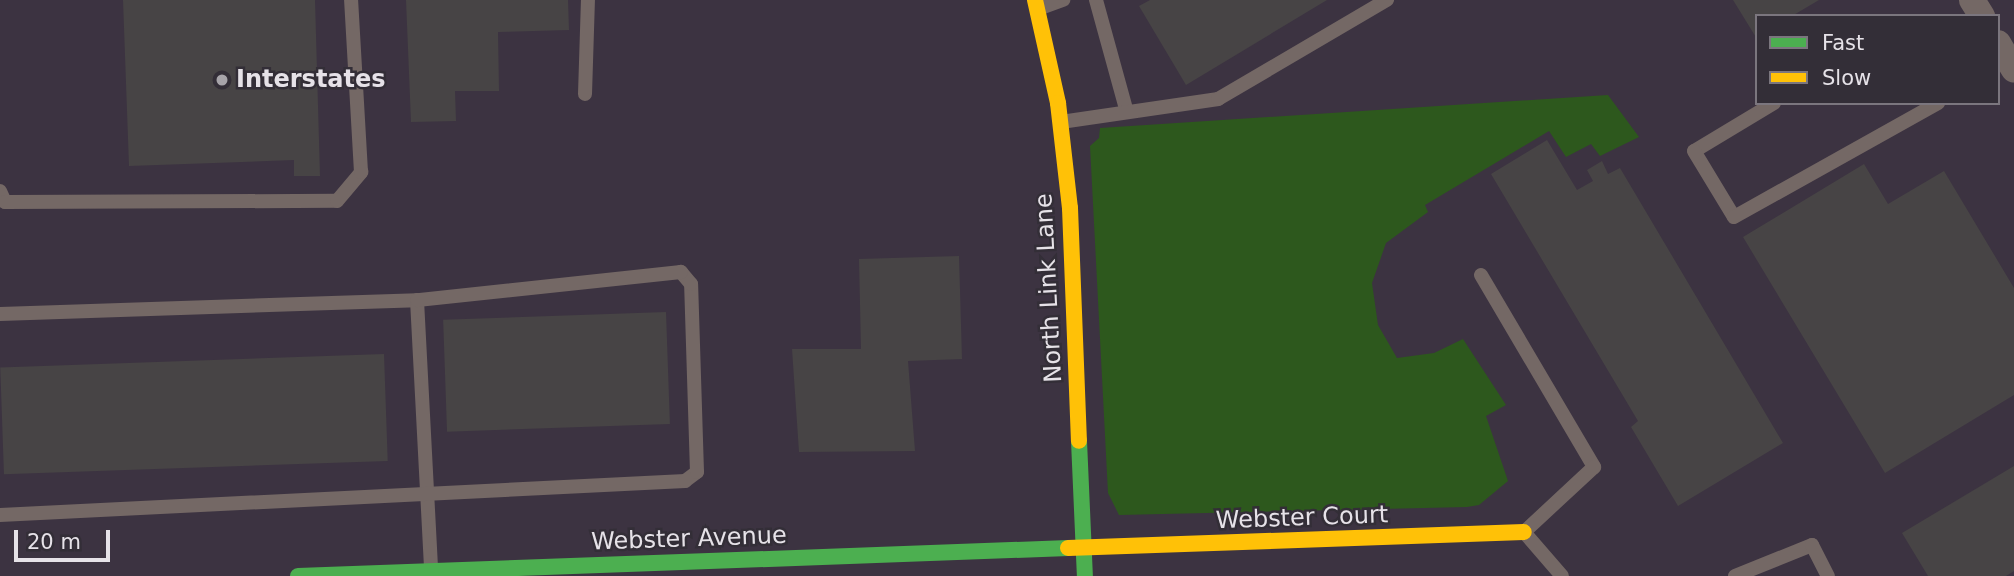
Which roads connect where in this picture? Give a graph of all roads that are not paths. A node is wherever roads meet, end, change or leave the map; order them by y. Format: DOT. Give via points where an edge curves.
graph roads {
  1 [pos="351,0"];
  2 [pos="588,0"];
  3 [pos="1063,0"];
  4 [pos="1096,0"];
  5 [pos="1387,0"];
  6 [pos="1036,5"];
  7 [pos="585,94"];
  8 [pos="1771,105"];
  9 [pos="1935,105"];
  10 [pos="1126,109"];
  11 [pos="1060,122"];
  12 [pos="0,191"];
  13 [pos="1481,275"];
  14 [pos="417,300"];
  15 [pos="0,314"];
  16 [pos="427,495"];
  17 [pos="0,515"];
  18 [pos="1524,532"];
  19 [pos="1083,548"];
  20 [pos="885,555"];
  21 [pos="431,571"];
  22 [pos="298,576"];
  23 [pos="885,576"];
  24 [pos="1085,576"];
  25 [pos="1562,576"];
  26 [pos="1735,576"];
  27 [pos="1828,576"];
  1 -- 12 [label="lane" via="361,172 337,201 5,202"];
  2 -- 7 [label="lane"];
  3 -- 6 [label="lane"];
  4 -- 10 [label="lane"];
  5 -- 10 [label="lane" via="1218,99 1173,109"];
  6 -- 11 [label="street, North Link Lane"];
  8 -- 9 [label="lane" via="1694,151 1734,217"];
  10 -- 11 [label="lane"];
  11 -- 19 [label="street, North Link Lane" via="1070,208"];
  13 -- 18 [label="lane" via="1594,467"];
  14 -- 15 [label="lane"];
  14 -- 16 [label="lane"];
  14 -- 16 [label="lane" via="681,272 691,284 697,472 685,481"];
  16 -- 17 [label="lane"];
  16 -- 21 [label="lane"];
  18 -- 19 [label="street, Webster Court"];
  18 -- 25 [label="lane"];
  19 -- 20 [label="street, Webster Avenue"];
  19 -- 24 [label="street, North Link Lane"];
  20 -- 21 [label="street, Webster Avenue"];
  20 -- 23 [label="lane"];
  21 -- 22 [label="street, Webster Avenue"];
  26 -- 27 [label="lane" via="1812,545"];
}
